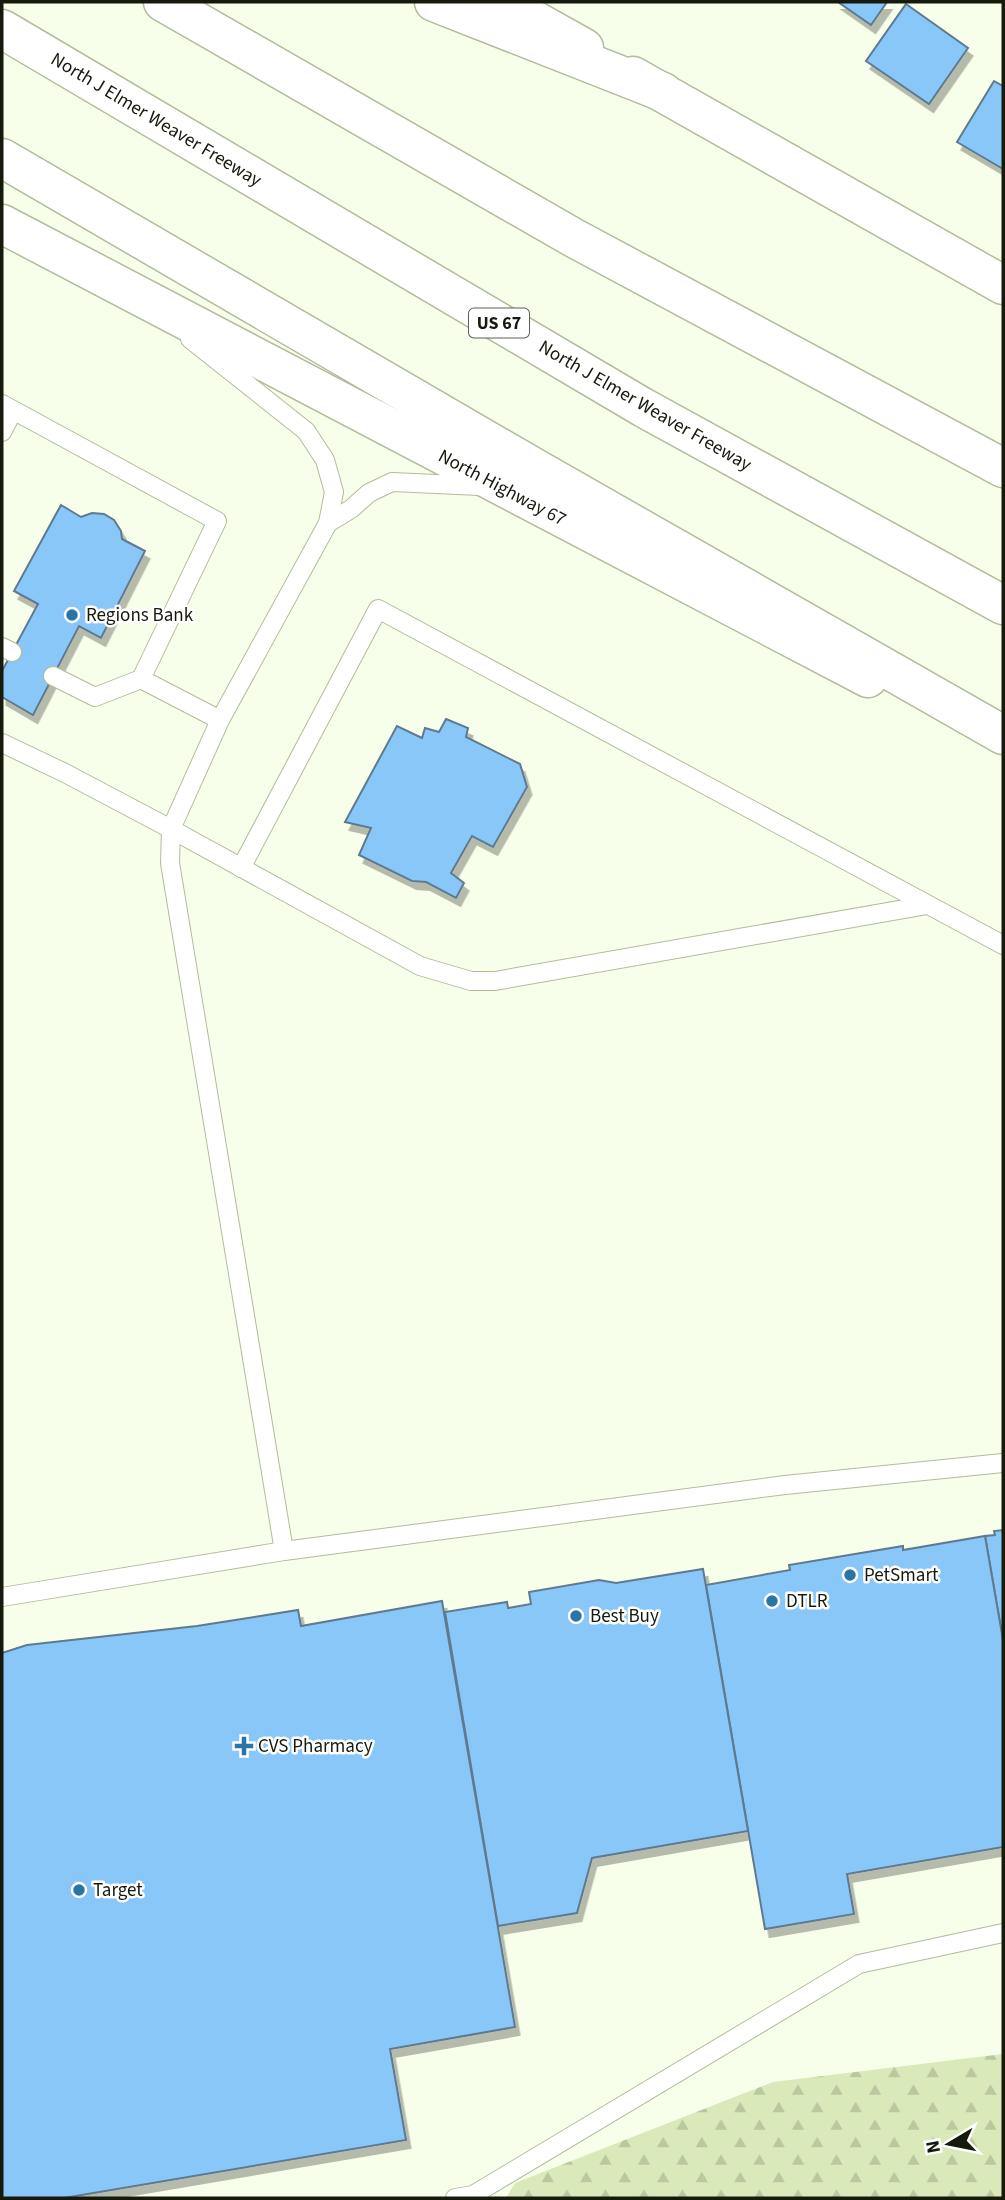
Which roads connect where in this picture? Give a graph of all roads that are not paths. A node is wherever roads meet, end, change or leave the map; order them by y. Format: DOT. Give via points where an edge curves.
graph roads {
  1 [pos="163,2"];
  2 [pos="434,2"];
  3 [pos="502,2"];
  4 [pos="2,29"];
  5 [pos="663,92"];
  6 [pos="2,158"];
  7 [pos="2,224"];
  8 [pos="1003,285"];
  9 [pos="133,294"];
  10 [pos="7,408"];
  11 [pos="2,432"];
  12 [pos="1003,468"];
  13 [pos="501,487"];
  14 [pos="328,523"];
  15 [pos="1003,605"];
  16 [pos="53,676"];
  17 [pos="141,679"];
  18 [pos="220,720"];
  19 [pos="1003,735"];
  20 [pos="2,743"];
  21 [pos="1003,748"];
  22 [pos="172,829"];
  23 [pos="241,868"];
  24 [pos="927,905"];
  25 [pos="1003,945"];
  26 [pos="1003,1463"];
  27 [pos="284,1550"];
  28 [pos="2,1597"];
  29 [pos="1003,1933"];
  30 [pos="455,2198"];
  1 -- 12 [label="main road" via="574,238"];
  2 -- 5 [label="main road"];
  3 -- 5 [label="main road"];
  4 -- 15 [label="main road, North J Elmer Weaver Freeway / US 67" via="644,408"];
  5 -- 8 [label="main road"];
  6 -- 19 [label="main road"];
  7 -- 9 [label="main road, North Highway 67"];
  9 -- 13 [label="main road, North Highway 67"];
  9 -- 14 [label="lane" via="306,431 325,460 334,492"];
  10 -- 11 [label="lane"];
  10 -- 17 [label="lane" via="217,522"];
  13 -- 14 [label="lane" via="391,482"];
  13 -- 21 [label="main road, North Highway 67"];
  14 -- 18 [label="lane"];
  16 -- 17 [label="lane" via="95,697"];
  17 -- 18 [label="lane"];
  18 -- 22 [label="lane"];
  20 -- 22 [label="lane"];
  22 -- 23 [label="lane"];
  22 -- 27 [label="lane" via="170,863"];
  23 -- 24 [label="lane" via="420,966 471,981 495,981"];
  23 -- 24 [label="lane" via="378,609"];
  24 -- 25 [label="lane"];
  26 -- 27 [label="lane" via="785,1485"];
  27 -- 28 [label="lane"];
  29 -- 30 [label="lane" via="859,1964 473,2195"];
}
